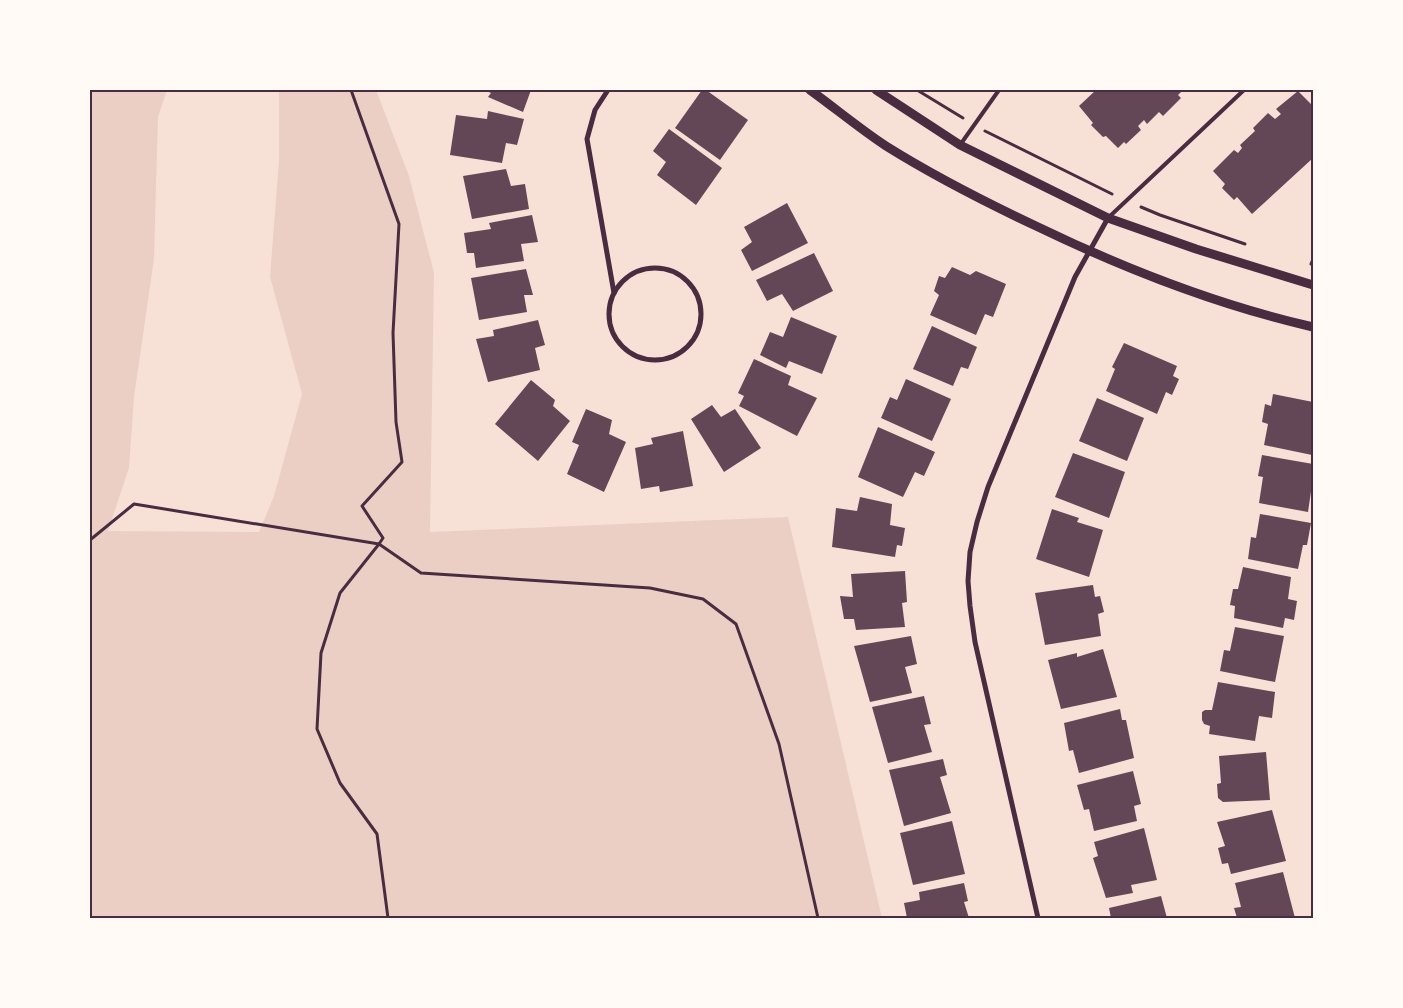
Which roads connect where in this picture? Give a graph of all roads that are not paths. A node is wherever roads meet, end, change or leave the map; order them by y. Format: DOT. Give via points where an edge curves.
graph roads {
  1 [pos="608,90"];
  2 [pos="810,90"];
  3 [pos="876,90"];
  4 [pos="999,90"];
  5 [pos="1244,90"];
  6 [pos="960,145"];
  7 [pos="1108,218"];
  8 [pos="1088,251"];
  9 [pos="1313,286"];
  10 [pos="614,293"];
  11 [pos="1313,326"];
  12 [pos="1038,918"];
  1 -- 10 [label="street" via="595,110 586,139"];
  2 -- 8 [label="street" via="885,145 971,195"];
  3 -- 6 [label="street"];
  4 -- 6 [label="lane"];
  5 -- 7 [label="lane"];
  6 -- 7 [label="street"];
  7 -- 8 [label="street"];
  7 -- 9 [label="street"];
  8 -- 11 [label="street" via="1195,293 1282,320"];
  8 -- 12 [label="street" via="988,487 969,562 975,642"];
  10 -- 10 [label="street" via="610,321 615,338 635,356 656,360 677,355 698,333 702,317 697,294 674,272 645,269 630,275"];
}
